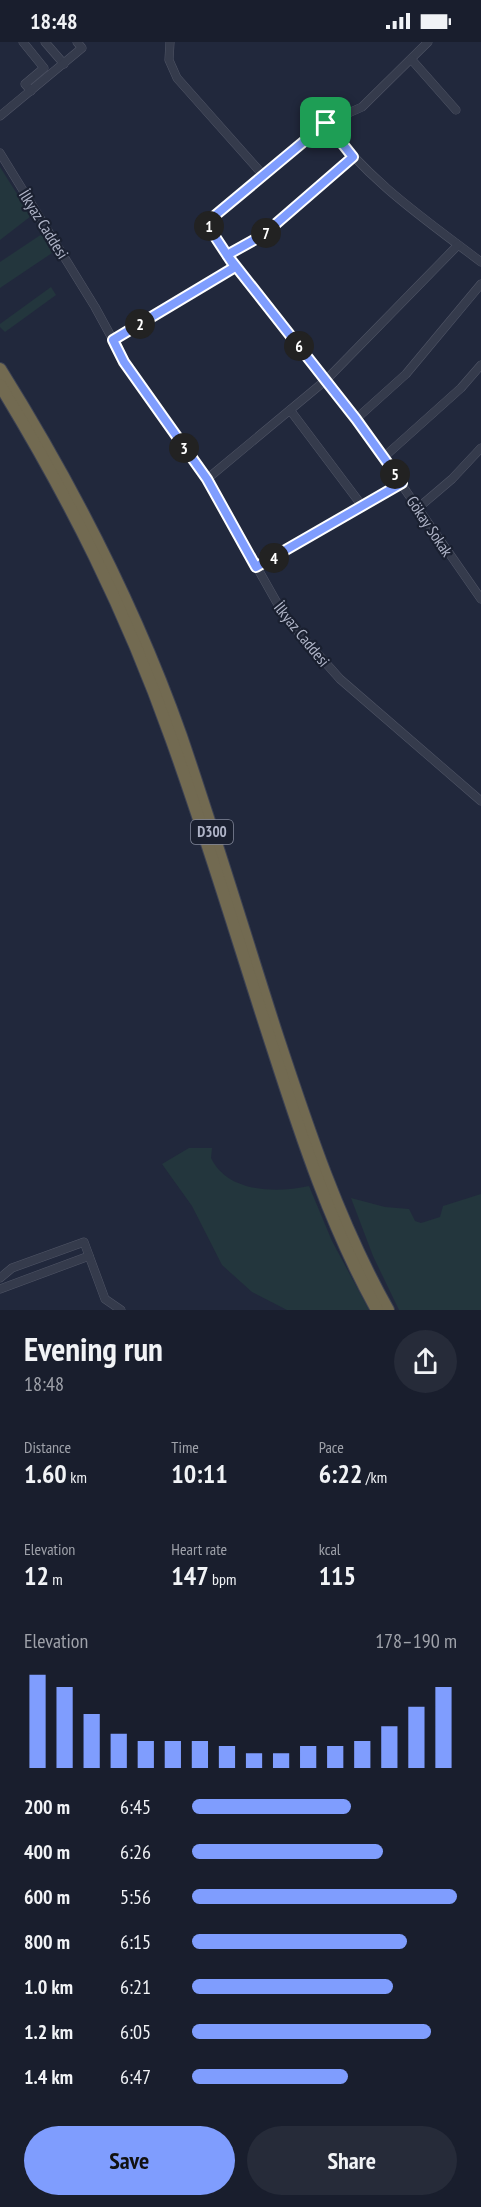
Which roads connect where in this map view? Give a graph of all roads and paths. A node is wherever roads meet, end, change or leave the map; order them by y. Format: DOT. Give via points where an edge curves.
graph roads {
  1 [pos="23,42"];
  2 [pos="45,42"];
  3 [pos="77,42"];
  4 [pos="170,42"];
  5 [pos="428,42"];
  6 [pos="411,59"];
  7 [pos="64,64"];
  8 [pos="31,91"];
  9 [pos="456,110"];
  10 [pos="0,116"];
  11 [pos="326,123"];
  12 [pos="0,153"];
  13 [pos="353,157"];
  14 [pos="264,176"];
  15 [pos="458,245"];
  16 [pos="227,255"];
  17 [pos="481,262"];
  18 [pos="235,267"];
  19 [pos="481,284"];
  20 [pos="113,340"];
  21 [pos="481,365"];
  22 [pos="0,369"];
  23 [pos="326,380"];
  24 [pos="0,385"];
  25 [pos="290,410"];
  26 [pos="356,419"];
  27 [pos="481,448"];
  28 [pos="384,457"];
  29 [pos="207,479"];
  30 [pos="402,483"];
  31 [pos="363,507"];
  32 [pos="418,508"];
  33 [pos="256,567"];
  34 [pos="481,599"];
  35 [pos="481,801"];
  36 [pos="89,1256"];
  37 [pos="0,1278"];
  38 [pos="0,1289"];
  39 [pos="121,1310"];
  40 [pos="377,1310"];
  41 [pos="388,1310"];
  1 -- 8 [label="street" via="44,68 25,84"];
  2 -- 7 [label="street"];
  3 -- 7 [label="street" via="82,48"];
  4 -- 14 [label="street" via="169,60 174,74"];
  5 -- 6 [label="street, Gökay Sokak"];
  6 -- 9 [label="street"];
  6 -- 11 [label="street, Gökay Sokak" via="362,107"];
  7 -- 8 [label="street"];
  8 -- 10 [label="street"];
  11 -- 13 [label="street"];
  11 -- 14 [label="street, Gökay Sokak"];
  12 -- 20 [label="street, İlkyaz Caddesi"];
  13 -- 15 [label="street"];
  13 -- 16 [label="street" via="263,235"];
  14 -- 16 [label="street, Gökay Sokak" via="206,223"];
  15 -- 17 [label="street"];
  15 -- 23 [label="street"];
  16 -- 18 [label="street, Gökay Sokak"];
  18 -- 20 [label="street"];
  18 -- 23 [label="street, Gökay Sokak"];
  19 -- 26 [label="street" via="413,367"];
  20 -- 29 [label="street, İlkyaz Caddesi" via="124,362"];
  21 -- 28 [label="street"];
  22 -- 41 [label="highway, D300" via="88,519 148,649 313,1145 341,1216"];
  23 -- 25 [label="street"];
  23 -- 26 [label="street, Gökay Sokak"];
  24 -- 40 [label="highway, D300" via="80,523 139,652 172,739 305,1148 332,1221"];
  25 -- 29 [label="street"];
  25 -- 31 [label="street"];
  26 -- 28 [label="street, Gökay Sokak"];
  27 -- 32 [label="street"];
  28 -- 30 [label="street, Gökay Sokak"];
  29 -- 33 [label="street, İlkyaz Caddesi"];
  30 -- 31 [label="street"];
  30 -- 32 [label="street, Gökay Sokak"];
  31 -- 33 [label="street"];
  32 -- 34 [label="street, Gökay Sokak"];
  33 -- 35 [label="street, İlkyaz Caddesi" via="285,616 329,668"];
  36 -- 37 [label="street" via="84,1242 12,1268"];
  36 -- 38 [label="street"];
  36 -- 39 [label="street" via="105,1299"];
}
